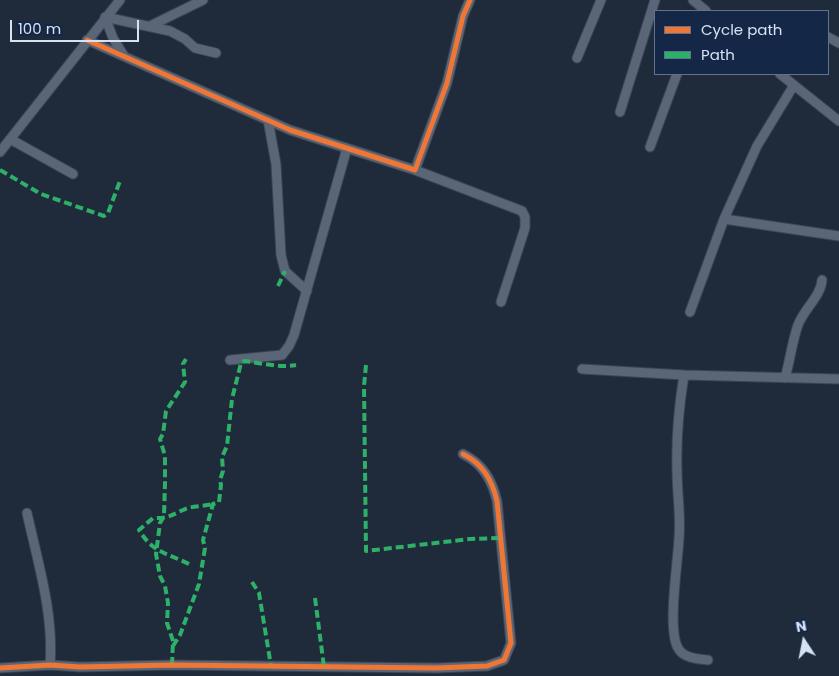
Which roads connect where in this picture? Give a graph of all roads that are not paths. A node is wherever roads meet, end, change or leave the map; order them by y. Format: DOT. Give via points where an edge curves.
graph roads {
  1 [pos="120,0"];
  2 [pos="203,0"];
  3 [pos="470,0"];
  4 [pos="601,0"];
  5 [pos="655,0"];
  6 [pos="692,0"];
  7 [pos="702,10"];
  8 [pos="105,17"];
  9 [pos="149,26"];
  10 [pos="87,40"];
  11 [pos="216,53"];
  12 [pos="124,56"];
  13 [pos="577,58"];
  14 [pos="677,75"];
  15 [pos="781,75"];
  16 [pos="794,85"];
  17 [pos="620,112"];
  18 [pos="268,120"];
  19 [pos="839,121"];
  20 [pos="10,139"];
  21 [pos="650,147"];
  22 [pos="347,148"];
  23 [pos="0,152"];
  24 [pos="415,170"];
  25 [pos="73,174"];
  26 [pos="724,219"];
  27 [pos="839,236"];
  28 [pos="822,280"];
  29 [pos="308,291"];
  30 [pos="501,302"];
  31 [pos="690,312"];
  32 [pos="230,360"];
  33 [pos="582,369"];
  34 [pos="684,375"];
  35 [pos="785,378"];
  36 [pos="839,379"];
  37 [pos="463,454"];
  38 [pos="28,513"];
  39 [pos="708,660"];
  40 [pos="50,665"];
  41 [pos="0,668"];
  1 -- 8 [label="street"];
  2 -- 9 [label="street"];
  3 -- 24 [label="street" via="447,83"];
  4 -- 13 [label="street"];
  5 -- 17 [label="street"];
  6 -- 7 [label="street"];
  8 -- 9 [label="street"];
  8 -- 10 [label="street"];
  8 -- 12 [label="street" via="112,38"];
  9 -- 11 [label="street" via="170,31 195,48"];
  10 -- 12 [label="street"];
  10 -- 20 [label="street"];
  12 -- 18 [label="street"];
  14 -- 21 [label="street"];
  15 -- 16 [label="street"];
  16 -- 19 [label="street"];
  16 -- 26 [label="street" via="757,146"];
  18 -- 22 [label="street"];
  18 -- 29 [label="street" via="276,164 281,255 285,271"];
  20 -- 23 [label="street"];
  20 -- 25 [label="street"];
  22 -- 24 [label="street"];
  22 -- 29 [label="street"];
  24 -- 30 [label="street" via="522,211 525,228"];
  26 -- 27 [label="street"];
  26 -- 31 [label="street"];
  28 -- 35 [label="street" via="822,286 798,325"];
  29 -- 32 [label="street" via="294,335 282,355"];
  33 -- 34 [label="street"];
  34 -- 35 [label="street"];
  34 -- 39 [label="street" via="678,426 680,507 674,635 678,649 685,656"];
  35 -- 36 [label="street"];
  37 -- 40 [label="street" via="488,475 494,489 511,643 504,660 487,666 436,668"];
  38 -- 40 [label="street" via="39,556 50,631"];
  40 -- 41 [label="street"];
}
